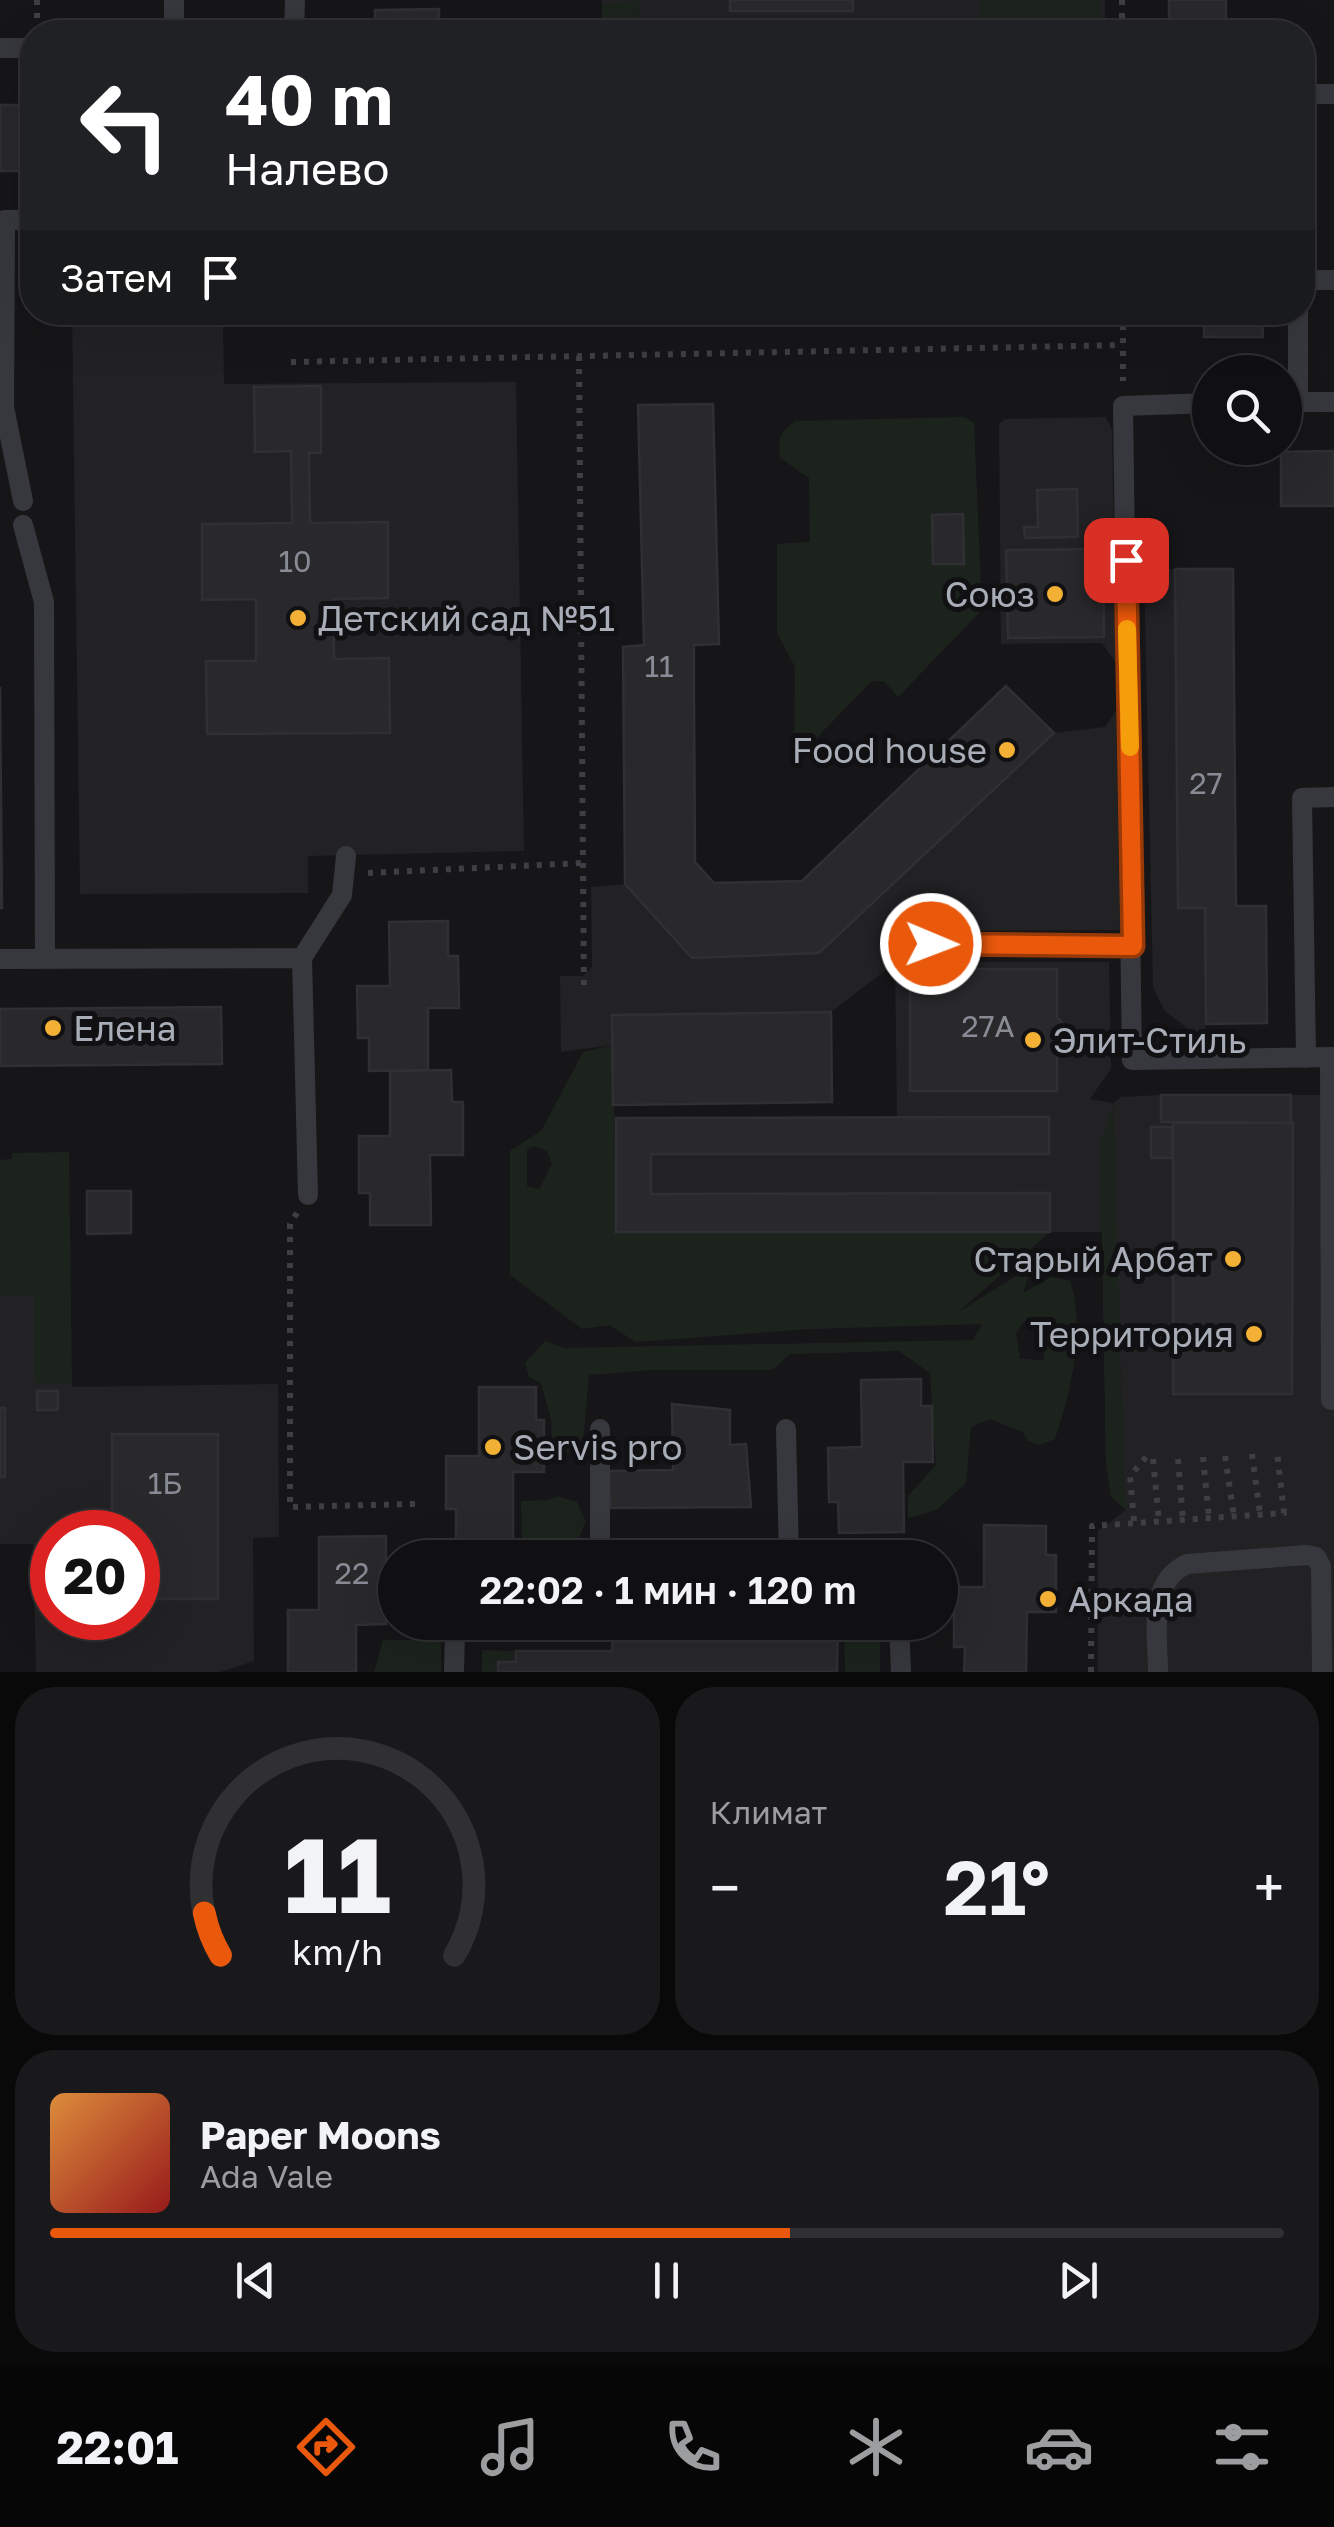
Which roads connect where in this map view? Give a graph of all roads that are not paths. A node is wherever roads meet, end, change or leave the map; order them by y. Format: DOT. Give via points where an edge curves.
graph roads {
  1 [pos="20,220"];
  2 [pos="1297,325"];
  3 [pos="1295,355"];
  4 [pos="1302,402"];
  5 [pos="1334,402"];
  6 [pos="1192,404"];
  7 [pos="23,501"];
  8 [pos="23,524"];
  9 [pos="1334,797"];
  10 [pos="346,865"];
  11 [pos="896,944"];
  12 [pos="1133,946"];
  13 [pos="302,958"];
  14 [pos="0,959"];
  15 [pos="45,959"];
  16 [pos="1332,1057"];
  17 [pos="1306,1058"];
  18 [pos="308,1195"];
  19 [pos="1331,1400"];
  20 [pos="600,1429"];
  21 [pos="786,1429"];
  22 [pos="600,1540"];
  23 [pos="789,1540"];
  24 [pos="455,1640"];
  25 [pos="900,1640"];
  26 [pos="454,1672"];
  27 [pos="901,1672"];
  28 [pos="1158,1672"];
  29 [pos="1322,1672"];
  1 -- 7 [label="lane" via="5,220 4,408"];
  2 -- 3 [label="lane"];
  4 -- 5 [label="lane"];
  6 -- 12 [label="lane" via="1123,406"];
  8 -- 15 [label="lane" via="44,602"];
  9 -- 17 [label="lane" via="1302,798"];
  10 -- 13 [label="lane" via="342,895"];
  11 -- 12 [label="lane"];
  12 -- 17 [label="lane" via="1132,1060"];
  13 -- 15 [label="lane"];
  13 -- 18 [label="lane"];
  14 -- 15 [label="lane"];
  16 -- 17 [label="lane"];
  16 -- 19 [label="lane"];
  20 -- 22 [label="lane"];
  21 -- 23 [label="lane"];
  24 -- 26 [label="lane"];
  25 -- 27 [label="lane"];
  28 -- 29 [label="lane" via="1159,1598 1173,1570 1307,1555 1321,1566"];
}
